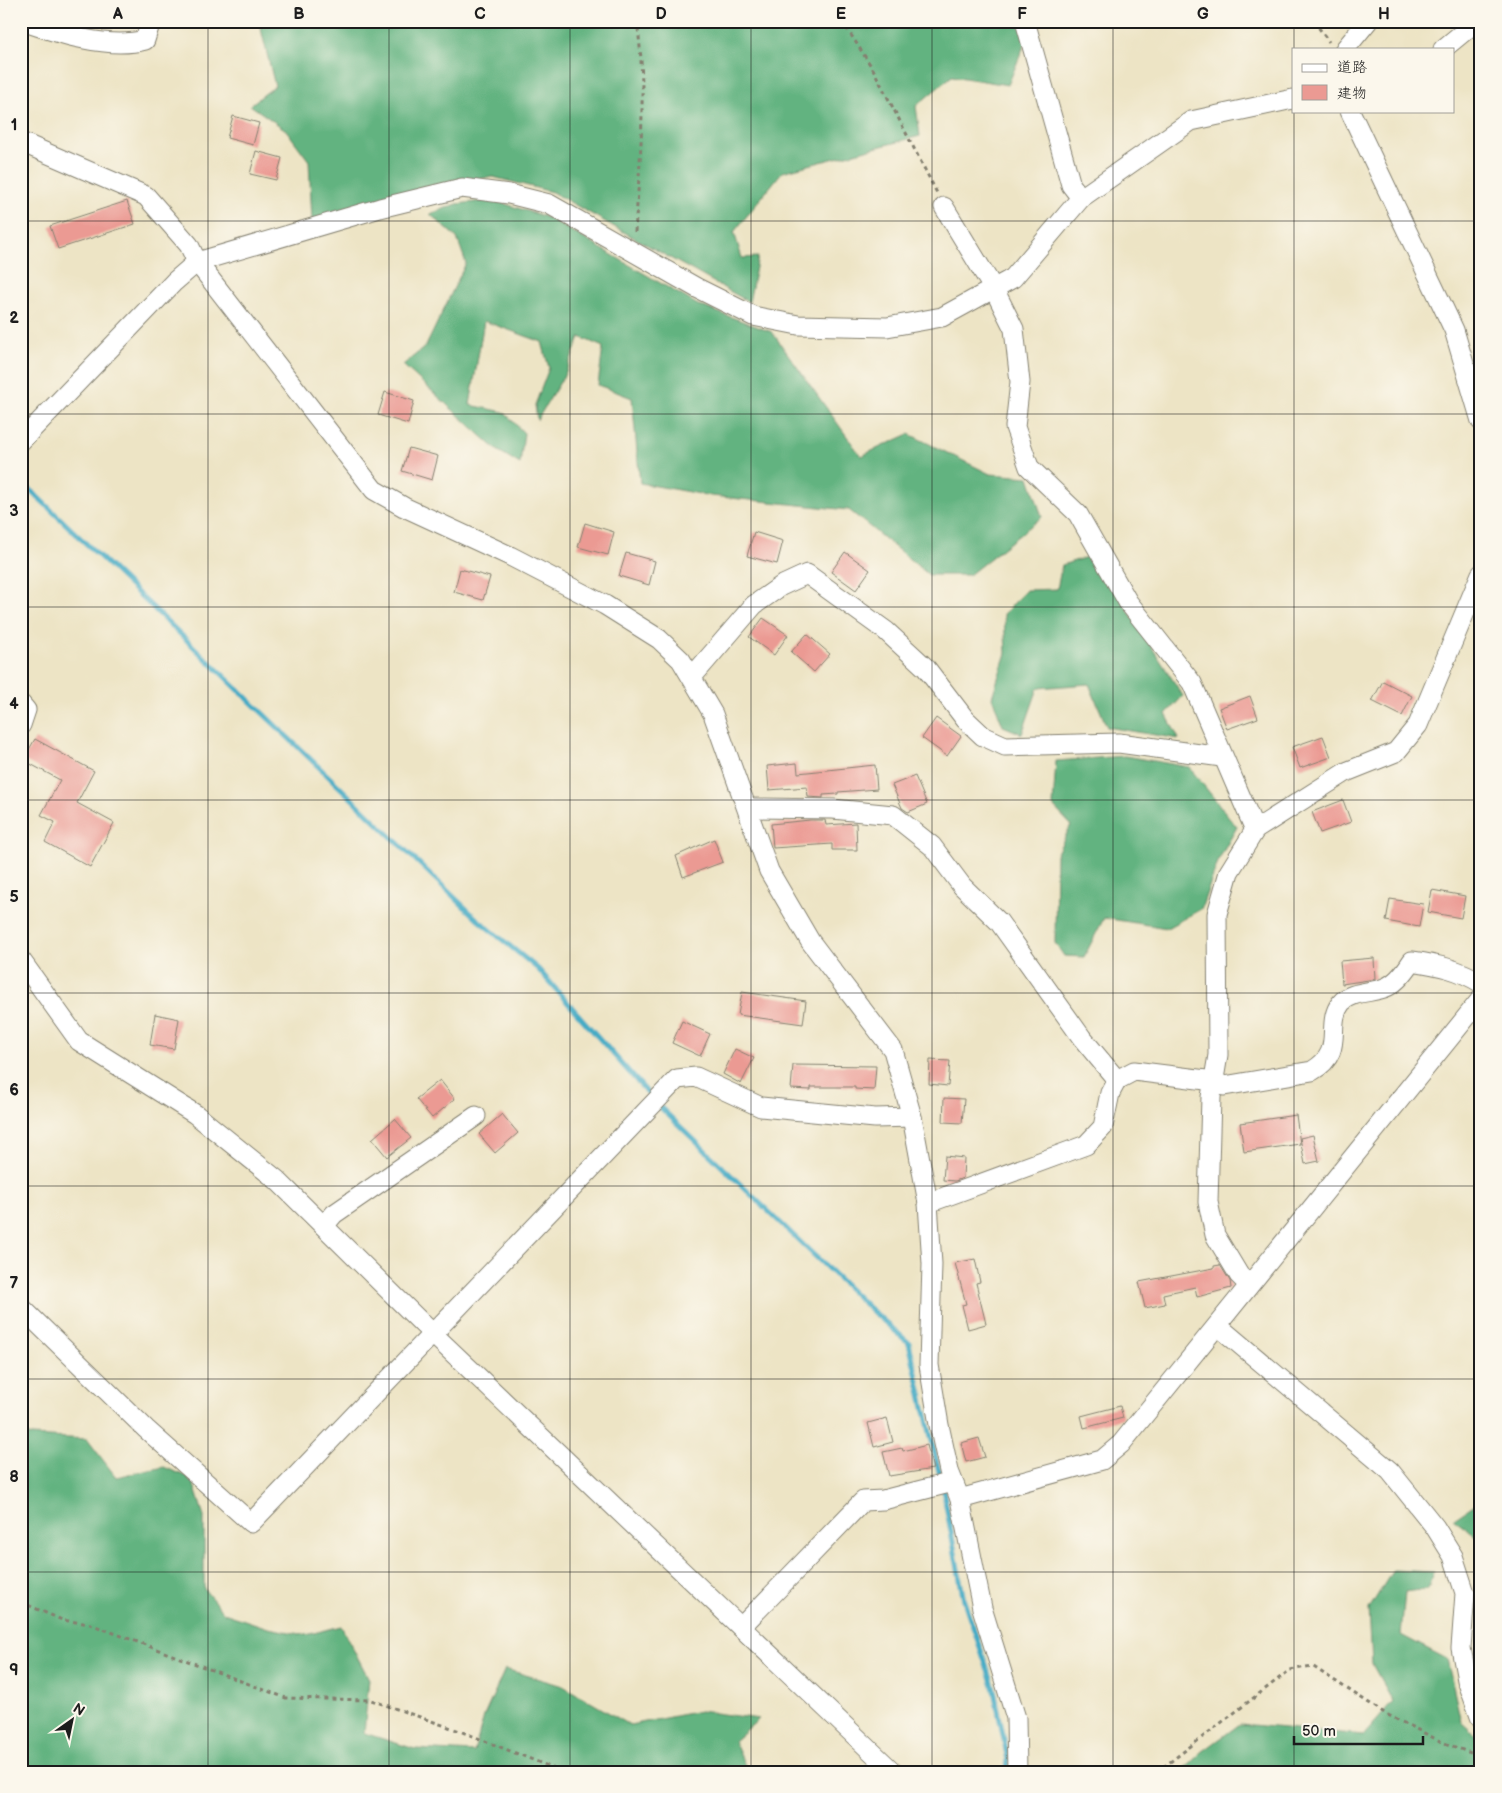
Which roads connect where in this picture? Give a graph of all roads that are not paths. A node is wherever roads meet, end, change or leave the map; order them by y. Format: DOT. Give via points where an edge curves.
graph roads {
  1 [pos="22,21"];
  2 [pos="151,21"];
  3 [pos="1025,21"];
  4 [pos="1368,21"];
  5 [pos="1477,21"];
  6 [pos="1346,48"];
  7 [pos="1444,48"];
  8 [pos="1292,99"];
  9 [pos="1350,112"];
  10 [pos="21,142"];
  11 [pos="1082,198"];
  12 [pos="944,207"];
  13 [pos="197,262"];
  14 [pos="995,290"];
  15 [pos="1481,421"];
  16 [pos="21,441"];
  17 [pos="1481,574"];
  18 [pos="692,677"];
  19 [pos="21,704"];
  20 [pos="21,725"];
  21 [pos="1222,758"];
  22 [pos="748,808"];
  23 [pos="1255,830"];
  24 [pos="21,960"];
  25 [pos="1481,983"];
  26 [pos="1481,999"];
  27 [pos="1118,1080"];
  28 [pos="1214,1082"];
  29 [pos="476,1116"];
  30 [pos="912,1118"];
  31 [pos="928,1203"];
  32 [pos="324,1226"];
  33 [pos="1249,1285"];
  34 [pos="21,1307"];
  35 [pos="1218,1326"];
  36 [pos="434,1335"];
  37 [pos="957,1490"];
  38 [pos="741,1627"];
  39 [pos="1481,1718"];
  40 [pos="893,1772"];
  41 [pos="1017,1772"];
  1 -- 2 [label="street" via="63,35 130,44 145,40"];
  3 -- 11 [label="street" via="1071,185"];
  4 -- 6 [label="street"];
  5 -- 7 [label="street"];
  8 -- 11 [label="street" via="1191,121"];
  9 -- 15 [label="street" via="1454,330"];
  10 -- 13 [label="street" via="146,196 189,246"];
  11 -- 14 [label="street" via="1013,278"];
  12 -- 14 [label="street"];
  13 -- 14 [label="street" via="380,208 462,188 509,194 549,204 697,288 754,316 798,326 887,327 942,317"];
  13 -- 16 [label="street"];
  13 -- 18 [label="street" via="374,490 605,605 659,639 681,660"];
  14 -- 21 [label="street" via="1014,329 1020,382 1015,427 1029,467 1078,514 1128,602 1192,682"];
  17 -- 23 [label="street" via="1418,725 1396,752 1346,772"];
  18 -- 21 [label="street" via="754,605 781,586 807,574 886,631 926,668 965,719 983,736 1005,746 1119,743"];
  18 -- 22 [label="street" via="714,714"];
  19 -- 20 [label="street" via="26,710"];
  21 -- 23 [label="street"];
  22 -- 27 [label="street" via="833,809 893,815 932,846 962,886 999,922 1082,1038"];
  22 -- 30 [label="street" via="769,871 810,941 893,1050"];
  23 -- 28 [label="street" via="1229,872 1217,914 1218,1055"];
  24 -- 32 [label="street" via="79,1041 196,1114 277,1180"];
  25 -- 28 [label="street" via="1447,967 1412,961 1386,988 1350,996 1341,1003 1335,1015 1333,1043 1324,1064 1312,1072 1224,1086"];
  26 -- 33 [label="street"];
  27 -- 28 [label="street" via="1134,1071"];
  27 -- 31 [label="street" via="1110,1093 1103,1127 1086,1145"];
  28 -- 33 [label="street" via="1208,1202 1215,1234 1239,1275"];
  29 -- 32 [label="street" via="334,1214"];
  30 -- 31 [label="street"];
  30 -- 36 [label="street" via="875,1118 760,1106 696,1077 676,1078"];
  31 -- 37 [label="street" via="932,1264 929,1365 939,1425"];
  32 -- 36 [label="street"];
  33 -- 35 [label="street"];
  34 -- 36 [label="street" via="146,1429 252,1522"];
  35 -- 37 [label="street" via="1121,1444 1102,1460"];
  35 -- 39 [label="street" via="1390,1471 1454,1556 1465,1593 1460,1648"];
  36 -- 38 [label="street"];
  37 -- 38 [label="street" via="863,1501"];
  37 -- 41 [label="street" via="982,1608 1016,1718"];
  38 -- 40 [label="street"];
}
